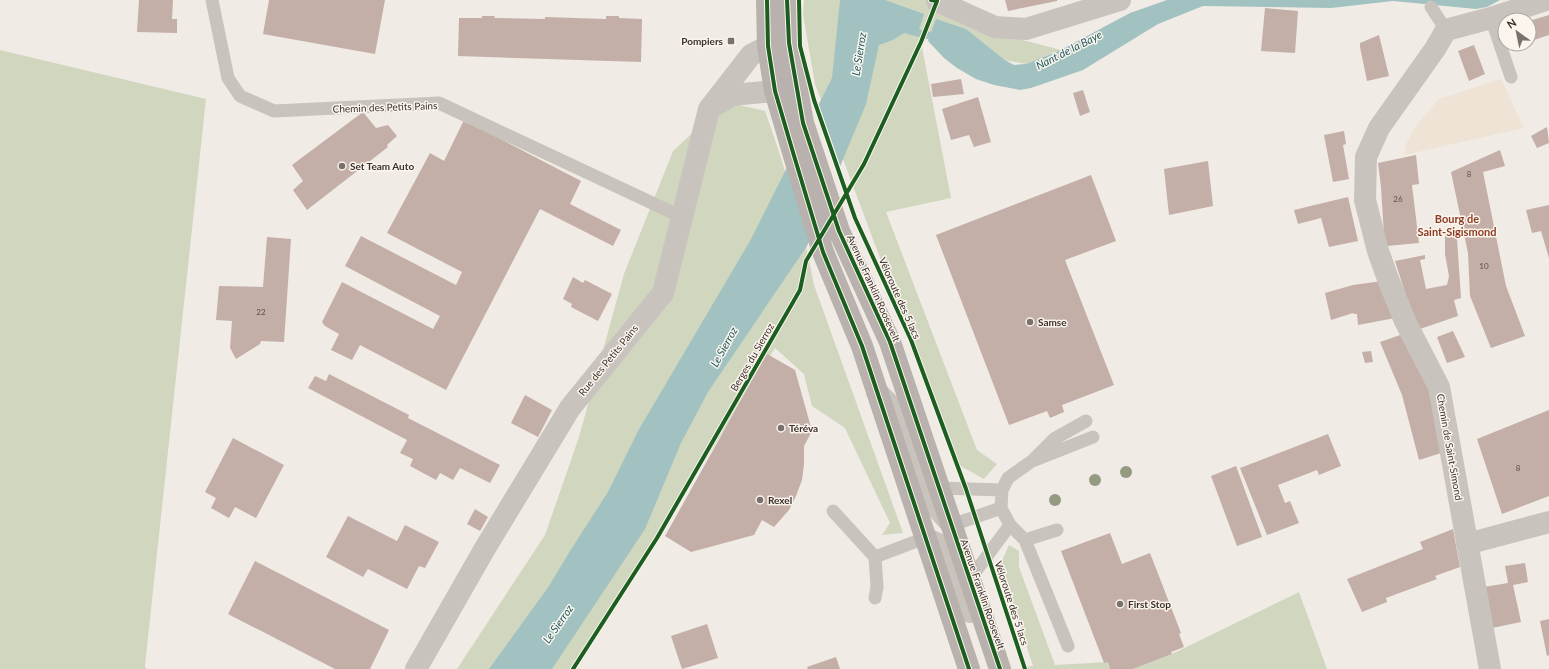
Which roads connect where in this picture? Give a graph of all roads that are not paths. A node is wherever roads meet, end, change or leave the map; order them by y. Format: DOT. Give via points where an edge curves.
graph roads {
  1 [pos="212,0"];
  2 [pos="767,0"];
  3 [pos="787,0"];
  4 [pos="1120,0"];
  5 [pos="1546,0"];
  6 [pos="937,1"];
  7 [pos="1431,7"];
  8 [pos="1491,18"];
  9 [pos="1446,30"];
  10 [pos="768,46"];
  11 [pos="1511,78"];
  12 [pos="776,91"];
  13 [pos="709,109"];
  14 [pos="682,218"];
  15 [pos="877,392"];
  16 [pos="1086,421"];
  17 [pos="1093,438"];
  18 [pos="1032,461"];
  19 [pos="939,488"];
  20 [pos="1002,490"];
  21 [pos="1001,508"];
  22 [pos="833,511"];
  23 [pos="1549,522"];
  24 [pos="952,525"];
  25 [pos="1010,525"];
  26 [pos="1057,530"];
  27 [pos="925,538"];
  28 [pos="1025,540"];
  29 [pos="1467,544"];
  30 [pos="875,557"];
  31 [pos="970,579"];
  32 [pos="875,598"];
  33 [pos="1068,646"];
  34 [pos="416,669"];
  35 [pos="969,669"];
  36 [pos="1000,669"];
  37 [pos="1490,669"];
  1 -- 14 [label="lane, Chemin des Petits Pains" via="228,78 240,96 274,111 438,103"];
  2 -- 10 [label="main road"];
  3 -- 19 [label="main road, Avenue Franklin Roosevelt" via="789,43 803,123 839,231 890,342"];
  4 -- 6 [label="street" via="1026,29 995,27"];
  5 -- 8 [label="street"];
  7 -- 9 [label="lane"];
  8 -- 9 [label="street"];
  8 -- 11 [label="lane"];
  9 -- 29 [label="street, Chemin de Saint-Simond" via="1431,56 1379,128 1366,157 1365,200 1388,279 1405,321 1439,387"];
  10 -- 12 [label="main road"];
  10 -- 13 [label="street, Rue des Petits Pains" via="751,55"];
  12 -- 13 [label="street" via="732,94"];
  12 -- 15 [label="main road" via="823,252 862,346"];
  13 -- 14 [label="street, Rue des Petits Pains"];
  14 -- 34 [label="street, Rue des Petits Pains" via="664,293 570,408"];
  15 -- 24 [label="street" via="896,411 922,491"];
  15 -- 27 [label="main road"];
  16 -- 18 [label="lane" via="1054,439"];
  17 -- 18 [label="lane"];
  18 -- 20 [label="lane" via="1008,478"];
  19 -- 20 [label="lane"];
  19 -- 24 [label="main road, Avenue Franklin Roosevelt"];
  20 -- 21 [label="lane"];
  21 -- 24 [label="lane"];
  21 -- 25 [label="lane"];
  22 -- 30 [label="lane"];
  23 -- 29 [label="street"];
  24 -- 31 [label="main road, Avenue Franklin Roosevelt"];
  25 -- 28 [label="lane"];
  25 -- 31 [label="lane"];
  26 -- 28 [label="lane"];
  27 -- 30 [label="lane"];
  27 -- 35 [label="main road"];
  27 -- 36 [label="street" via="947,548 984,652"];
  28 -- 33 [label="lane"];
  29 -- 37 [label="street, Chemin de Saint-Simond"];
  30 -- 32 [label="lane"];
  31 -- 36 [label="main road, Avenue Franklin Roosevelt"];
}
